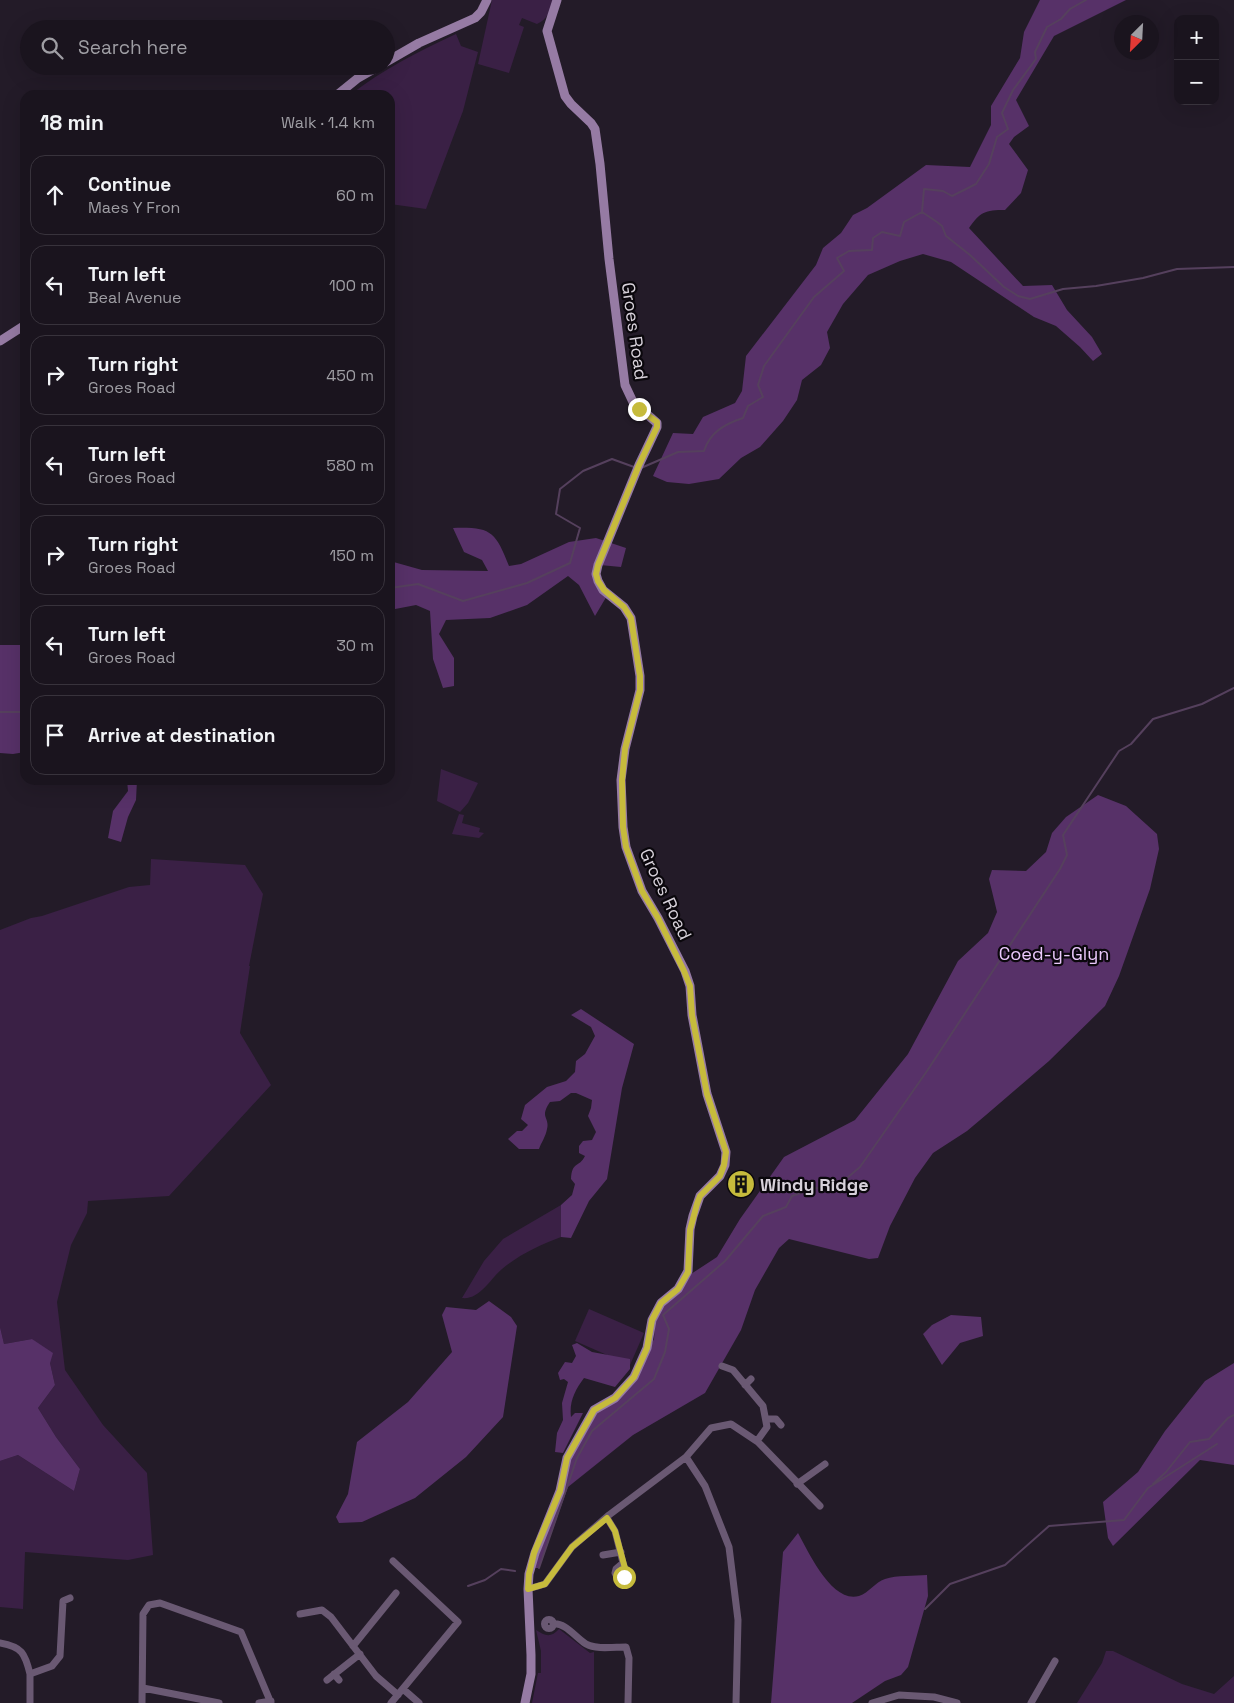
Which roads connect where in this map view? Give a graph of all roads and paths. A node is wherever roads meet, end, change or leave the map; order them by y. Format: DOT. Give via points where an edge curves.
graph roads {
  1 [pos="487,0"];
  2 [pos="557,0"];
  3 [pos="395,57"];
  4 [pos="363,75"];
  5 [pos="343,90"];
  6 [pos="20,328"];
  7 [pos="0,341"];
  8 [pos="722,1366"];
  9 [pos="766,1419"];
  10 [pos="781,1425"];
  11 [pos="757,1441"];
  12 [pos="686,1457"];
  13 [pos="825,1464"];
  14 [pos="797,1484"];
  15 [pos="820,1506"];
  16 [pos="607,1518"];
  17 [pos="621,1552"];
  18 [pos="603,1555"];
  19 [pos="393,1561"];
  20 [pos="623,1564"];
  21 [pos="528,1589"];
  22 [pos="396,1593"];
  23 [pos="70,1598"];
  24 [pos="305,1615"];
  25 [pos="553,1624"];
  26 [pos="0,1643"];
  27 [pos="353,1646"];
  28 [pos="360,1654"];
  29 [pos="1055,1661"];
  30 [pos="30,1674"];
  31 [pos="327,1680"];
  32 [pos="143,1688"];
  33 [pos="400,1692"];
  34 [pos="271,1702"];
  35 [pos="30,1703"];
  36 [pos="142,1703"];
  37 [pos="219,1703"];
  38 [pos="258,1703"];
  39 [pos="391,1703"];
  40 [pos="419,1703"];
  41 [pos="524,1703"];
  42 [pos="628,1703"];
  43 [pos="736,1703"];
  44 [pos="872,1703"];
  45 [pos="957,1703"];
  46 [pos="1031,1703"];
  1 -- 3 [label="street" via="475,18"];
  2 -- 21 [label="street, Groes Road" via="546,31 565,96 595,129 625,386 633,402 657,422 596,574 604,590 624,607 631,618 640,676 640,690 623,765 625,840 642,891 663,927 690,986 692,1015 707,1094 726,1152 720,1176 700,1196 693,1216 688,1272 678,1289 661,1303 652,1320 647,1348 634,1377 615,1398 594,1410 567,1458 560,1491 534,1553"];
  4 -- 5 [label="street"];
  6 -- 7 [label="street"];
  8 -- 9 [label="street" via="748,1382 763,1406"];
  9 -- 10 [label="street" via="776,1419"];
  9 -- 11 [label="street" via="767,1427"];
  11 -- 12 [label="street" via="731,1424 711,1428"];
  11 -- 14 [label="street"];
  12 -- 16 [label="street"];
  12 -- 43 [label="street" via="705,1486 729,1547 738,1620"];
  13 -- 14 [label="street"];
  14 -- 15 [label="street"];
  16 -- 17 [label="street"];
  16 -- 21 [label="street" via="572,1547 545,1584"];
  17 -- 18 [label="street"];
  17 -- 20 [label="street"];
  19 -- 33 [label="street" via="458,1622"];
  21 -- 41 [label="street, Groes Road" via="532,1655"];
  22 -- 27 [label="street"];
  23 -- 30 [label="street" via="63,1601 60,1656 52,1666"];
  24 -- 27 [label="street" via="322,1610"];
  25 -- 42 [label="street" via="562,1625 588,1645 626,1647 629,1658"];
  26 -- 30 [label="street" via="15,1646 25,1656"];
  27 -- 28 [label="street"];
  28 -- 31 [label="street" via="337,1677"];
  28 -- 33 [label="street" via="376,1676"];
  29 -- 46 [label="street"];
  30 -- 35 [label="street"];
  32 -- 34 [label="street" via="143,1614 148,1604 160,1603 241,1632"];
  32 -- 36 [label="street"];
  32 -- 37 [label="street"];
  33 -- 39 [label="street"];
  33 -- 40 [label="street"];
  34 -- 38 [label="street"];
  44 -- 45 [label="street" via="898,1695 934,1697"];
}
